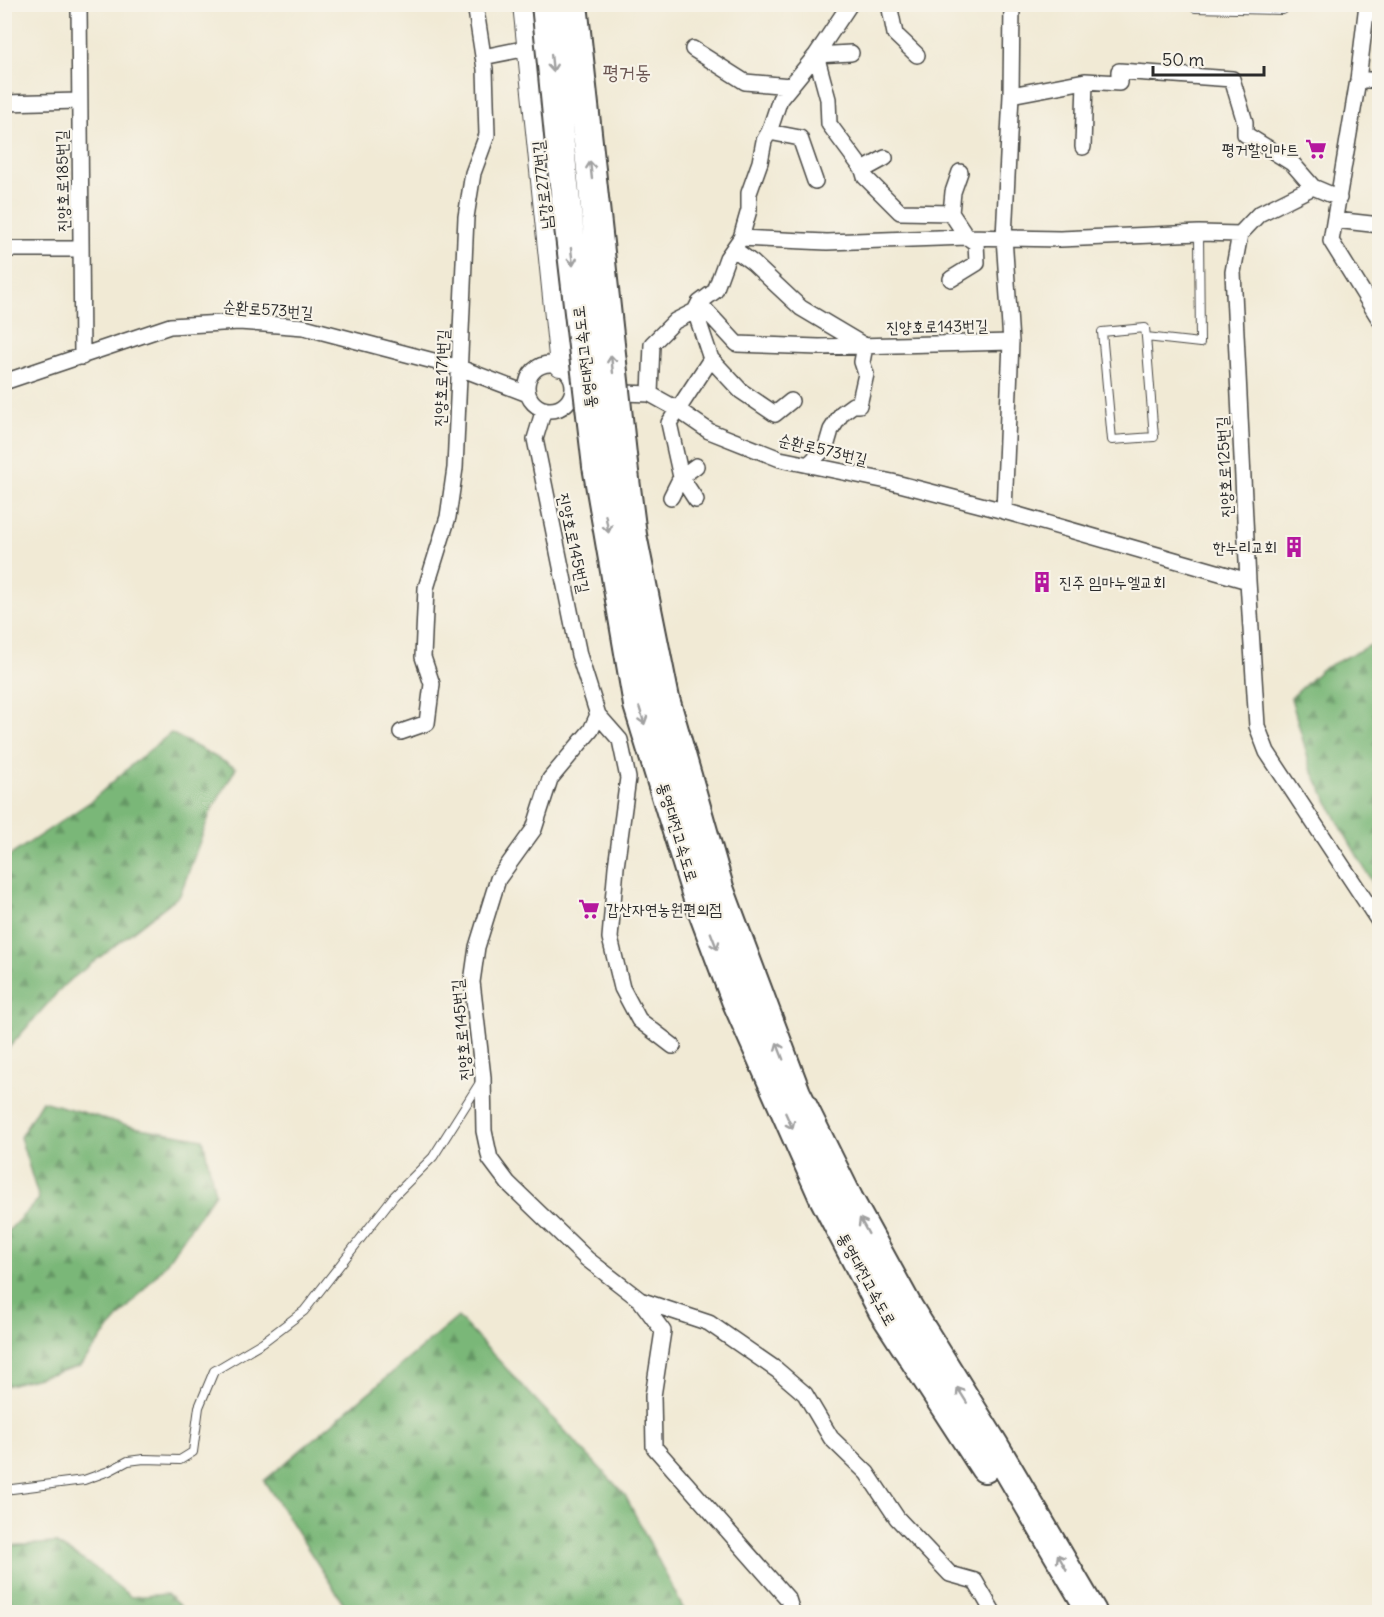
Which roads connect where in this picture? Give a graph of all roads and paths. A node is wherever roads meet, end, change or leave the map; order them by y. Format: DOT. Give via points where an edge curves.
graph roads {
  1 [pos="79,4"];
  2 [pos="476,4"];
  3 [pos="522,4"];
  4 [pos="546,4"];
  5 [pos="573,4"];
  6 [pos="850,4"];
  7 [pos="889,4"];
  8 [pos="1012,4"];
  9 [pos="1195,4"];
  10 [pos="1367,4"];
  11 [pos="1283,10"];
  12 [pos="528,48"];
  13 [pos="693,49"];
  14 [pos="851,53"];
  15 [pos="816,55"];
  16 [pos="917,55"];
  17 [pos="483,57"];
  18 [pos="1358,80"];
  19 [pos="1380,80"];
  20 [pos="1085,81"];
  21 [pos="790,86"];
  22 [pos="1011,95"];
  23 [pos="78,101"];
  24 [pos="4,103"];
  25 [pos="769,132"];
  26 [pos="1083,147"];
  27 [pos="885,158"];
  28 [pos="863,170"];
  29 [pos="960,172"];
  30 [pos="815,181"];
  31 [pos="1313,188"];
  32 [pos="1339,198"];
  33 [pos="951,213"];
  34 [pos="1335,219"];
  35 [pos="1380,225"];
  36 [pos="1199,233"];
  37 [pos="1240,234"];
  38 [pos="967,237"];
  39 [pos="1004,237"];
  40 [pos="739,242"];
  41 [pos="4,249"];
  42 [pos="81,249"];
  43 [pos="951,279"];
  44 [pos="697,307"];
  45 [pos="1380,320"];
  46 [pos="1146,337"];
  47 [pos="1011,342"];
  48 [pos="866,346"];
  49 [pos="82,357"];
  50 [pos="711,359"];
  51 [pos="560,366"];
  52 [pos="460,368"];
  53 [pos="4,382"];
  54 [pos="573,391"];
  55 [pos="528,394"];
  56 [pos="650,394"];
  57 [pos="791,401"];
  58 [pos="544,409"];
  59 [pos="677,409"];
  60 [pos="610,465"];
  61 [pos="808,465"];
  62 [pos="696,466"];
  63 [pos="681,477"];
  64 [pos="671,498"];
  65 [pos="696,500"];
  66 [pos="1004,511"];
  67 [pos="1248,581"];
  68 [pos="598,715"];
  69 [pos="401,732"];
  70 [pos="1380,923"];
  71 [pos="673,1046"];
  72 [pos="483,1077"];
  73 [pos="640,1300"];
  74 [pos="4,1490"];
  75 [pos="792,1612"];
  76 [pos="993,1612"];
  77 [pos="1070,1612"];
  78 [pos="1092,1612"];
  1 -- 23 [label="street, 진양호로185번길"];
  2 -- 17 [label="street, 진양호로171번길"];
  3 -- 12 [label="street, 남강로277번길"];
  4 -- 60 [label="highway, 통영대전고속도로, one-way, bridge" via="563,176"];
  60 -- 5 [label="highway, 통영대전고속도로, one-way, bridge"];
  6 -- 15 [label="street"];
  7 -- 16 [label="street" via="896,34"];
  8 -- 22 [label="street, 진양호로143번길"];
  9 -- 11 [label="lane" via="1195,8"];
  10 -- 18 [label="street"];
  12 -- 17 [label="street"];
  12 -- 51 [label="street, 남강로277번길"];
  13 -- 21 [label="street" via="745,82"];
  14 -- 15 [label="street"];
  15 -- 21 [label="street"];
  15 -- 28 [label="street" via="828,99 829,124"];
  17 -- 52 [label="street, 진양호로171번길" via="487,135 473,173 466,217"];
  18 -- 19 [label="street"];
  18 -- 32 [label="street"];
  20 -- 22 [label="street"];
  20 -- 26 [label="street"];
  20 -- 31 [label="street" via="1119,83 1119,71 1232,79 1245,134 1292,163"];
  21 -- 25 [label="street" via="780,99"];
  22 -- 39 [label="street, 진양호로143번길"];
  23 -- 24 [label="street"];
  23 -- 42 [label="street, 진양호로185번길"];
  25 -- 30 [label="street" via="800,138"];
  25 -- 40 [label="street" via="749,193 749,210"];
  27 -- 28 [label="street"];
  28 -- 33 [label="street" via="865,177 900,212"];
  29 -- 33 [label="street"];
  31 -- 32 [label="street"];
  31 -- 37 [label="street" via="1259,214"];
  32 -- 34 [label="street"];
  33 -- 38 [label="street"];
  34 -- 35 [label="street"];
  34 -- 45 [label="street" via="1331,241"];
  36 -- 37 [label="street"];
  36 -- 39 [label="street" via="1060,239"];
  36 -- 46 [label="lane" via="1200,343"];
  37 -- 67 [label="street, 진양호로125번길" via="1233,272"];
  38 -- 39 [label="street"];
  38 -- 40 [label="street"];
  38 -- 43 [label="street" via="976,243 977,263"];
  39 -- 47 [label="street, 진양호로143번길"];
  40 -- 44 [label="street" via="727,258 715,291"];
  40 -- 48 [label="street" via="734,249 801,309"];
  41 -- 42 [label="street"];
  42 -- 49 [label="street, 진양호로185번길"];
  44 -- 48 [label="street" via="737,344"];
  44 -- 50 [label="street"];
  44 -- 56 [label="street" via="675,321 652,344"];
  46 -- 46 [label="lane" via="1145,328 1102,332 1112,440 1154,437"];
  47 -- 48 [label="street, 진양호로143번길"];
  47 -- 66 [label="street, 진양호로143번길"];
  48 -- 61 [label="street, 진양호로143번길" via="862,362 866,374 859,405 842,413 826,447"];
  49 -- 52 [label="street, 순환로573번길" via="170,326 239,322 304,327"];
  49 -- 53 [label="street, 순환로573번길"];
  50 -- 57 [label="street" via="741,391 775,414"];
  50 -- 59 [label="street"];
  51 -- 54 [label="street" via="571,377"];
  51 -- 55 [label="street" via="545,364 532,372"];
  52 -- 55 [label="street, 순환로573번길"];
  52 -- 69 [label="street, 진양호로171번길" via="455,468 448,517 426,588 423,657 432,684 427,723"];
  54 -- 56 [label="street, 순환로573번길"];
  54 -- 58 [label="street" via="566,404"];
  55 -- 58 [label="street"];
  56 -- 59 [label="street, 순환로573번길"];
  58 -- 68 [label="street, 진양호로145번길" via="535,439 579,655"];
  59 -- 61 [label="street, 순환로573번길" via="709,431 780,459"];
  59 -- 63 [label="street" via="669,423"];
  60 -- 77 [label="highway, 통영대전고속도로, one-way" via="638,705 698,899 736,1000 823,1196 883,1311 978,1457"];
  78 -- 60 [label="highway, 통영대전고속도로, one-way" via="909,1309 796,1093 720,891 665,699 632,535"];
  61 -- 66 [label="street, 순환로573번길"];
  62 -- 63 [label="street"];
  63 -- 64 [label="street"];
  63 -- 65 [label="street"];
  66 -- 67 [label="street, 순환로573번길"];
  67 -- 70 [label="street, 진양호로125번길" via="1257,726 1267,752"];
  68 -- 71 [label="street" via="620,740 628,778 610,938 622,988 639,1020"];
  68 -- 72 [label="street, 진양호로145번길" via="591,730 550,779 534,829 494,890 477,947 472,982"];
  72 -- 73 [label="street, 진양호로145번길" via="484,1131 490,1159 508,1184 555,1229"];
  72 -- 74 [label="lane" via="433,1157 394,1196 304,1311 263,1342 214,1371 199,1407 193,1452 180,1460 128,1461 84,1480"];
  73 -- 75 [label="street" via="663,1331 653,1396 654,1447 789,1599"];
  73 -- 76 [label="street" via="709,1323 805,1394 831,1438 867,1473 897,1518 950,1574 975,1581"];
}
